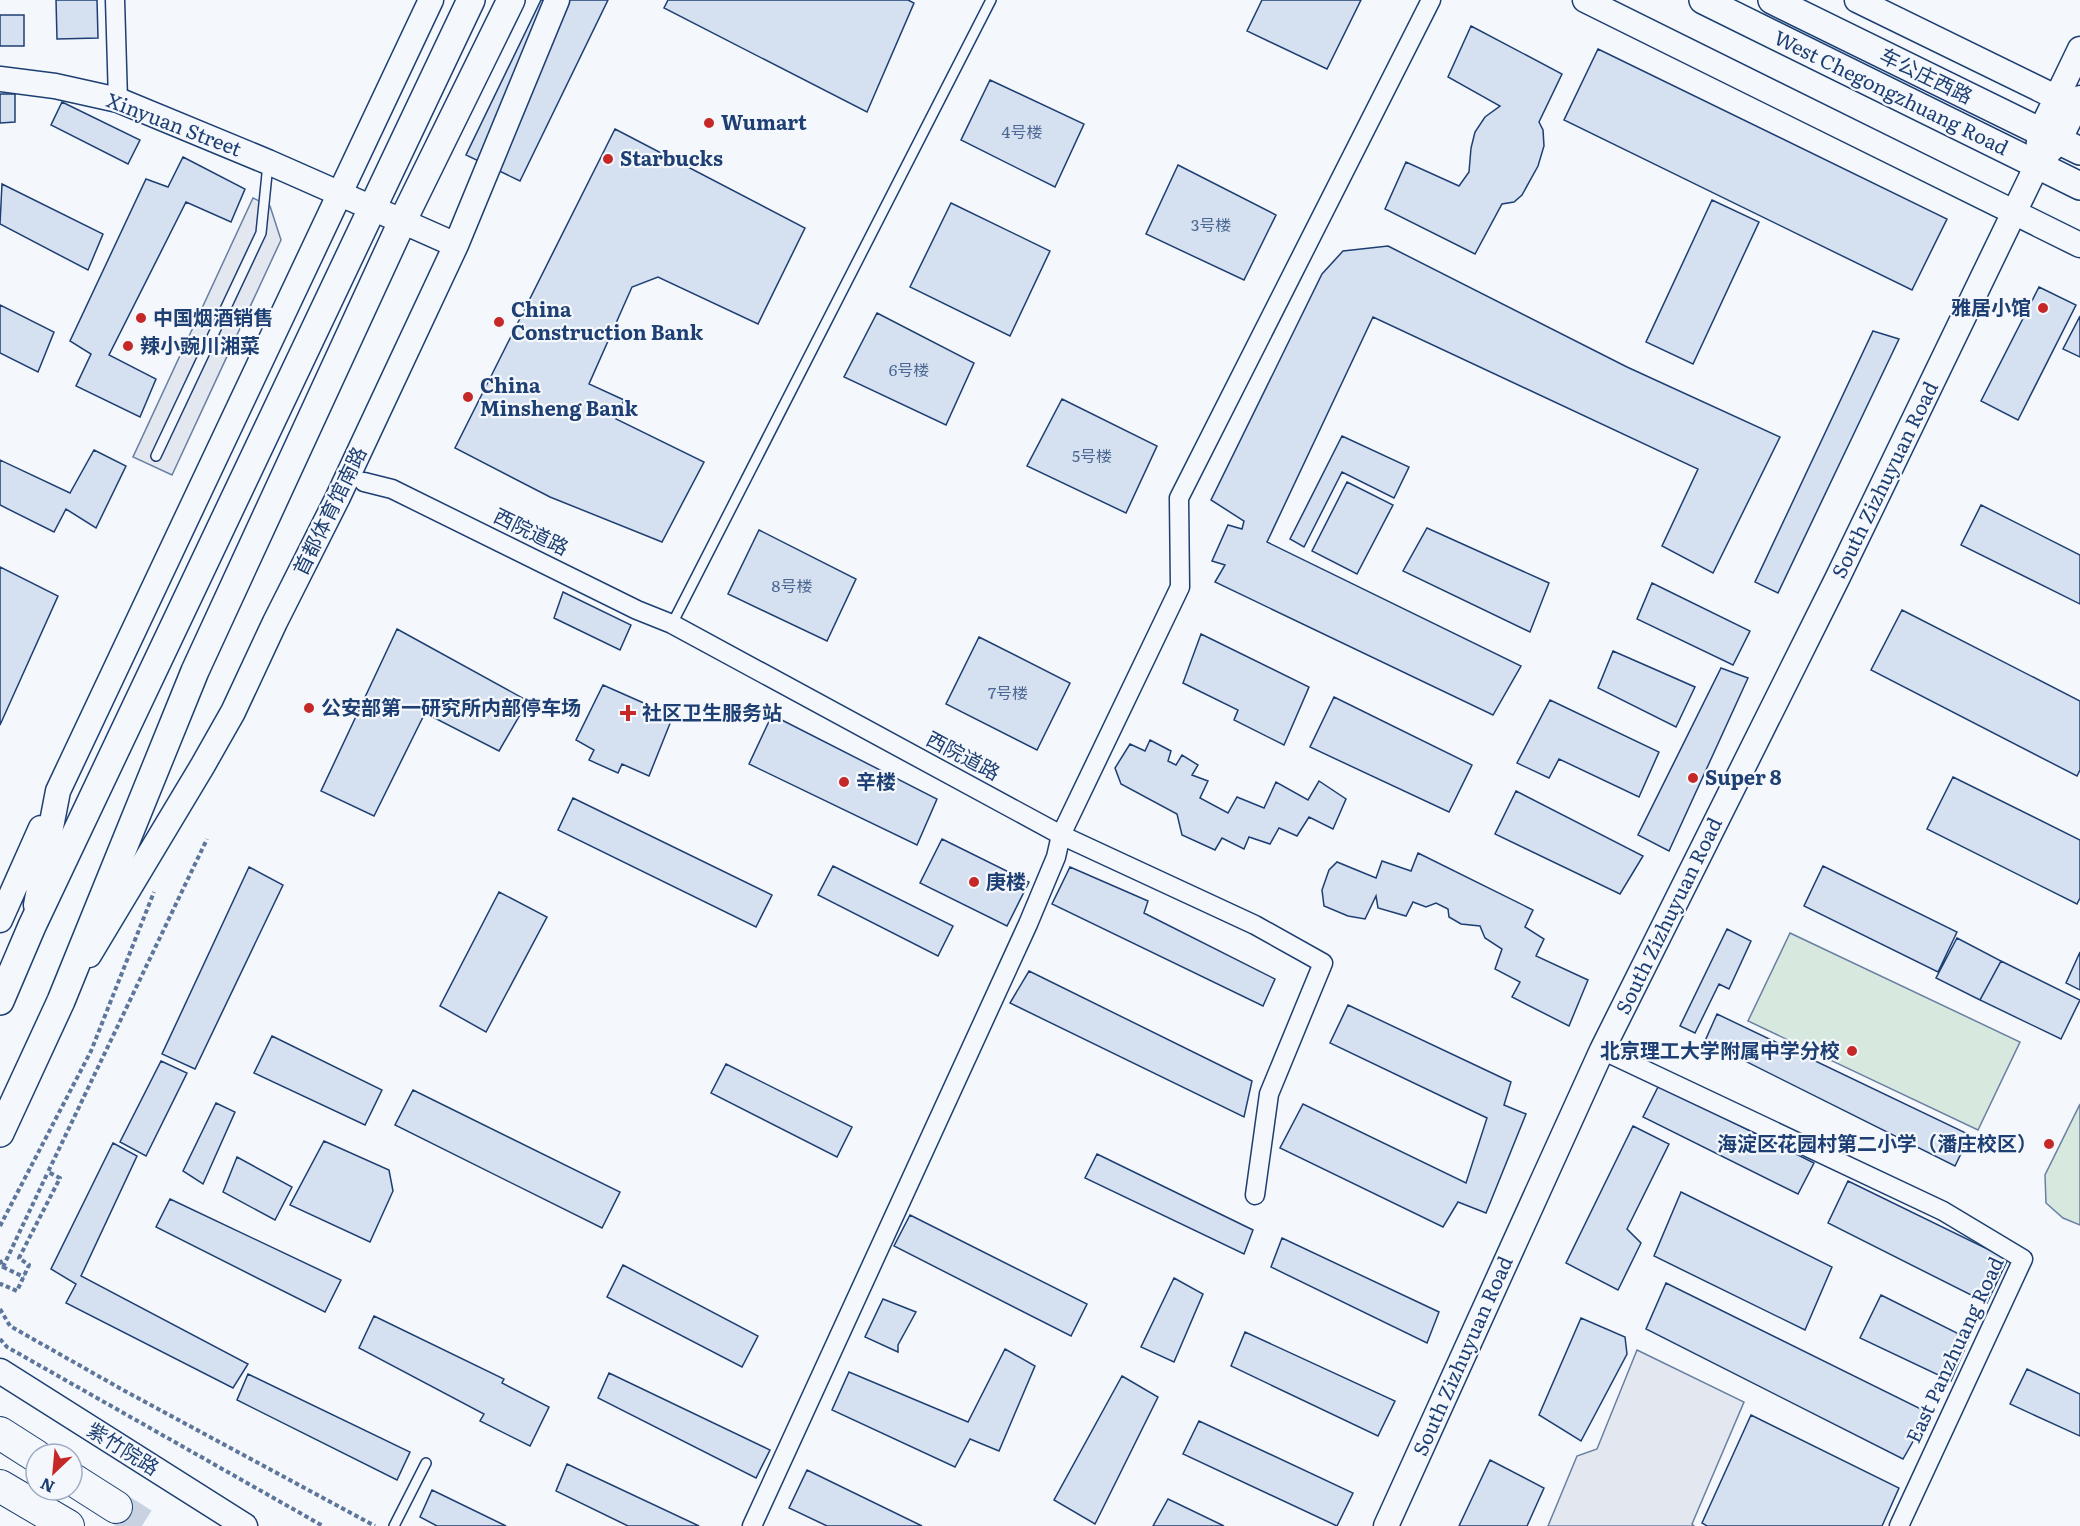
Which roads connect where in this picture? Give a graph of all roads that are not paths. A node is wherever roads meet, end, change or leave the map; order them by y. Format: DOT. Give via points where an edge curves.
graph roads {
  1 [pos="115,0"];
  2 [pos="431,0"];
  3 [pos="471,0"];
  4 [pos="511,0"];
  5 [pos="557,0"];
  6 [pos="991,0"];
  7 [pos="1431,0"];
  8 [pos="1585,0"];
  9 [pos="1702,0"];
  10 [pos="1772,0"];
  11 [pos="1857,0"];
  12 [pos="2080,49"];
  13 [pos="0,79"];
  14 [pos="118,100"];
  15 [pos="2073,103"];
  16 [pos="2060,141"];
  17 [pos="268,162"];
  18 [pos="2037,165"];
  19 [pos="2080,186"];
  20 [pos="341,194"];
  21 [pos="372,208"];
  22 [pos="2014,212"];
  23 [pos="402,222"];
  24 [pos="456,245"];
  25 [pos="2080,245"];
  26 [pos="156,456"];
  27 [pos="364,482"];
  28 [pos="672,624"];
  29 [pos="58,791"];
  30 [pos="1061,835"];
  31 [pos="0,920"];
  32 [pos="32,926"];
  33 [pos="0,1000"];
  34 [pos="61,1001"];
  35 [pos="1602,1050"];
  36 [pos="0,1133"];
  37 [pos="1255,1195"];
  38 [pos="0,1371"];
  39 [pos="0,1433"];
  40 [pos="24,1448"];
  41 [pos="426,1463"];
  42 [pos="0,1486"];
  43 [pos="84,1487"];
  44 [pos="116,1507"];
  45 [pos="68,1526"];
  46 [pos="245,1526"];
  47 [pos="394,1526"];
  48 [pos="752,1526"];
  49 [pos="1386,1526"];
  50 [pos="1899,1526"];
  1 -- 14 [label="street"];
  2 -- 20 [label="street"];
  3 -- 21 [label="main road"];
  4 -- 23 [label="main road, 首都体育馆南路"];
  5 -- 24 [label="street, 首都体育馆南路"];
  6 -- 28 [label="lane"];
  7 -- 30 [label="street" via="1179,498 1180,587"];
  8 -- 22 [label="street"];
  9 -- 18 [label="main road, West Chegongzhuang Road"];
  10 -- 16 [label="main road, 车公庄西路"];
  11 -- 15 [label="street"];
  12 -- 15 [label="street"];
  13 -- 14 [label="street, Xinyuan Street"];
  14 -- 17 [label="street, Xinyuan Street"];
  15 -- 16 [label="street, South Zizhuyuan Road"];
  16 -- 18 [label="street, South Zizhuyuan Road"];
  17 -- 20 [label="street, Xinyuan Street"];
  17 -- 26 [label="lane" via="261,233"];
  18 -- 19 [label="main road, West Chegongzhuang Road"];
  18 -- 22 [label="street, South Zizhuyuan Road"];
  20 -- 21 [label="street, Xinyuan Street"];
  20 -- 29 [label="street"];
  21 -- 23 [label="street, Xinyuan Street"];
  21 -- 32 [label="main road"];
  22 -- 25 [label="street"];
  22 -- 35 [label="street, South Zizhuyuan Road" via="1837,579"];
  23 -- 24 [label="street, Xinyuan Street"];
  23 -- 34 [label="main road, 首都体育馆南路" via="195,671"];
  24 -- 34 [label="street, 首都体育馆南路" via="232,712"];
  27 -- 28 [label="street, 西院道路" via="393,489"];
  28 -- 30 [label="street, 西院道路"];
  29 -- 31 [label="street"];
  29 -- 32 [label="street"];
  30 -- 37 [label="street, 西院道路" via="1255,925 1323,963 1269,1094"];
  30 -- 48 [label="street" via="1028,924"];
  32 -- 33 [label="main road"];
  34 -- 36 [label="main road, 首都体育馆南路"];
  35 -- 49 [label="street, South Zizhuyuan Road"];
  35 -- 50 [label="street, East Panzhuang Road" via="1943,1211 2023,1259"];
  38 -- 46 [label="street, 紫竹院路"];
  39 -- 40 [label="highway"];
  41 -- 47 [label="lane"];
  42 -- 45 [label="highway"];
  43 -- 44 [label="highway"];
}
